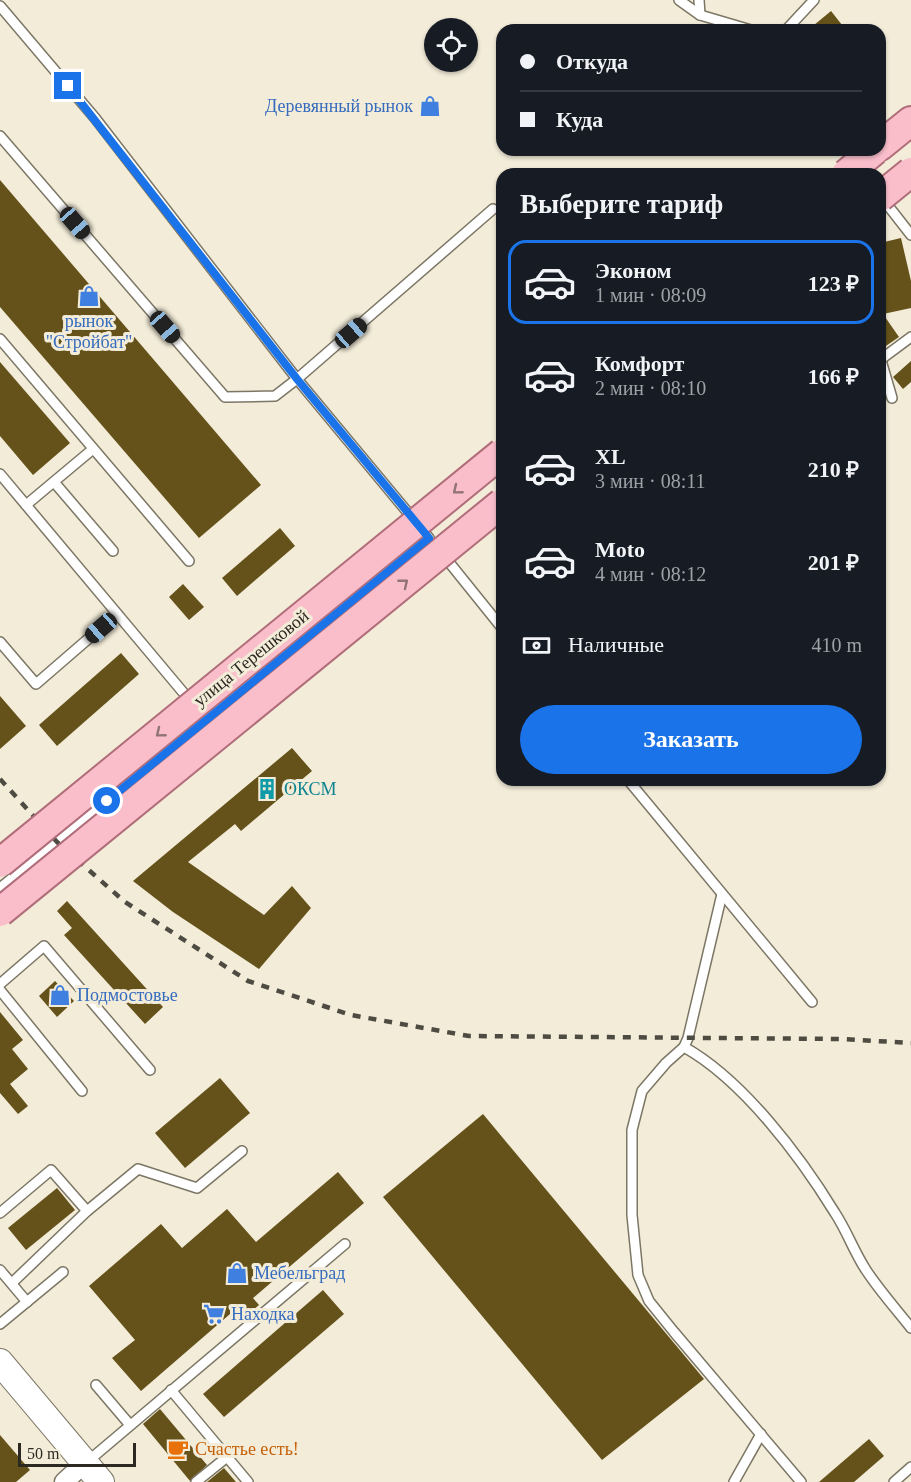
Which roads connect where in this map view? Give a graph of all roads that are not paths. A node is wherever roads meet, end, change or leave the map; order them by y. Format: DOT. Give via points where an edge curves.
graph roads {
  1 [pos="679,0"];
  2 [pos="699,0"];
  3 [pos="814,0"];
  4 [pos="0,6"];
  5 [pos="700,15"];
  6 [pos="731,24"];
  7 [pos="792,24"];
  8 [pos="0,136"];
  9 [pos="911,172"];
  10 [pos="886,191"];
  11 [pos="886,204"];
  12 [pos="493,209"];
  13 [pos="911,235"];
  14 [pos="911,337"];
  15 [pos="0,339"];
  16 [pos="886,355"];
  17 [pos="886,377"];
  18 [pos="297,379"];
  19 [pos="892,398"];
  20 [pos="93,448"];
  21 [pos="496,458"];
  22 [pos="0,474"];
  23 [pos="54,482"];
  24 [pos="26,505"];
  25 [pos="496,508"];
  26 [pos="429,538"];
  27 [pos="113,551"];
  28 [pos="189,561"];
  29 [pos="117,614"];
  30 [pos="496,621"];
  31 [pos="0,642"];
  32 [pos="207,721"];
  33 [pos="633,786"];
  34 [pos="0,863"];
  35 [pos="0,888"];
  36 [pos="723,894"];
  37 [pos="0,912"];
  38 [pos="0,984"];
  39 [pos="0,990"];
  40 [pos="812,1002"];
  41 [pos="684,1047"];
  42 [pos="150,1070"];
  43 [pos="82,1091"];
  44 [pos="242,1151"];
  45 [pos="87,1211"];
  46 [pos="0,1213"];
  47 [pos="345,1244"];
  48 [pos="0,1270"];
  49 [pos="63,1272"];
  50 [pos="12,1283"];
  51 [pos="27,1302"];
  52 [pos="0,1324"];
  53 [pos="911,1328"];
  54 [pos="0,1362"];
  55 [pos="96,1385"];
  56 [pos="171,1390"];
  57 [pos="130,1425"];
  58 [pos="761,1434"];
  59 [pos="227,1457"];
  60 [pos="911,1467"];
  61 [pos="93,1473"];
  62 [pos="64,1482"];
  63 [pos="196,1482"];
  64 [pos="248,1482"];
  65 [pos="734,1482"];
  66 [pos="801,1482"];
  67 [pos="894,1482"];
  1 -- 5 [label="lane"];
  2 -- 5 [label="lane"];
  3 -- 7 [label="lane"];
  4 -- 18 [label="lane" via="95,118"];
  5 -- 6 [label="lane"];
  8 -- 18 [label="lane" via="225,397 274,396"];
  9 -- 10 [label="main road, bridge"];
  11 -- 13 [label="lane"];
  12 -- 18 [label="lane"];
  14 -- 16 [label="lane"];
  15 -- 20 [label="lane"];
  17 -- 19 [label="lane"];
  18 -- 26 [label="lane"];
  20 -- 23 [label="lane"];
  20 -- 28 [label="lane"];
  21 -- 34 [label="main road, улица Терешковой, one-way, bridge"];
  22 -- 24 [label="lane"];
  23 -- 24 [label="lane"];
  23 -- 27 [label="lane"];
  24 -- 29 [label="lane"];
  37 -- 25 [label="main road, one-way, bridge"];
  26 -- 30 [label="lane"];
  26 -- 32 [label="lane"];
  29 -- 31 [label="lane" via="36,684"];
  29 -- 32 [label="lane"];
  32 -- 35 [label="lane"];
  33 -- 36 [label="lane"];
  36 -- 40 [label="lane"];
  36 -- 41 [label="lane"];
  38 -- 42 [label="lane" via="44,946"];
  39 -- 43 [label="lane"];
  41 -- 53 [label="lane" via="701,1056 748,1100 798,1158 836,1214 865,1269"];
  41 -- 58 [label="lane" via="642,1091 632,1130 632,1215 638,1275 649,1300"];
  44 -- 45 [label="lane" via="197,1188 138,1169"];
  45 -- 46 [label="lane" via="51,1170"];
  45 -- 50 [label="lane"];
  47 -- 56 [label="lane"];
  48 -- 50 [label="lane"];
  49 -- 51 [label="lane"];
  50 -- 51 [label="lane"];
  51 -- 52 [label="lane"];
  54 -- 61 [label="main road"];
  55 -- 57 [label="lane"];
  56 -- 57 [label="lane"];
  56 -- 59 [label="lane"];
  57 -- 61 [label="lane"];
  58 -- 65 [label="lane"];
  58 -- 66 [label="lane"];
  59 -- 63 [label="lane"];
  59 -- 64 [label="lane"];
  60 -- 67 [label="lane"];
  61 -- 62 [label="street"];
}
